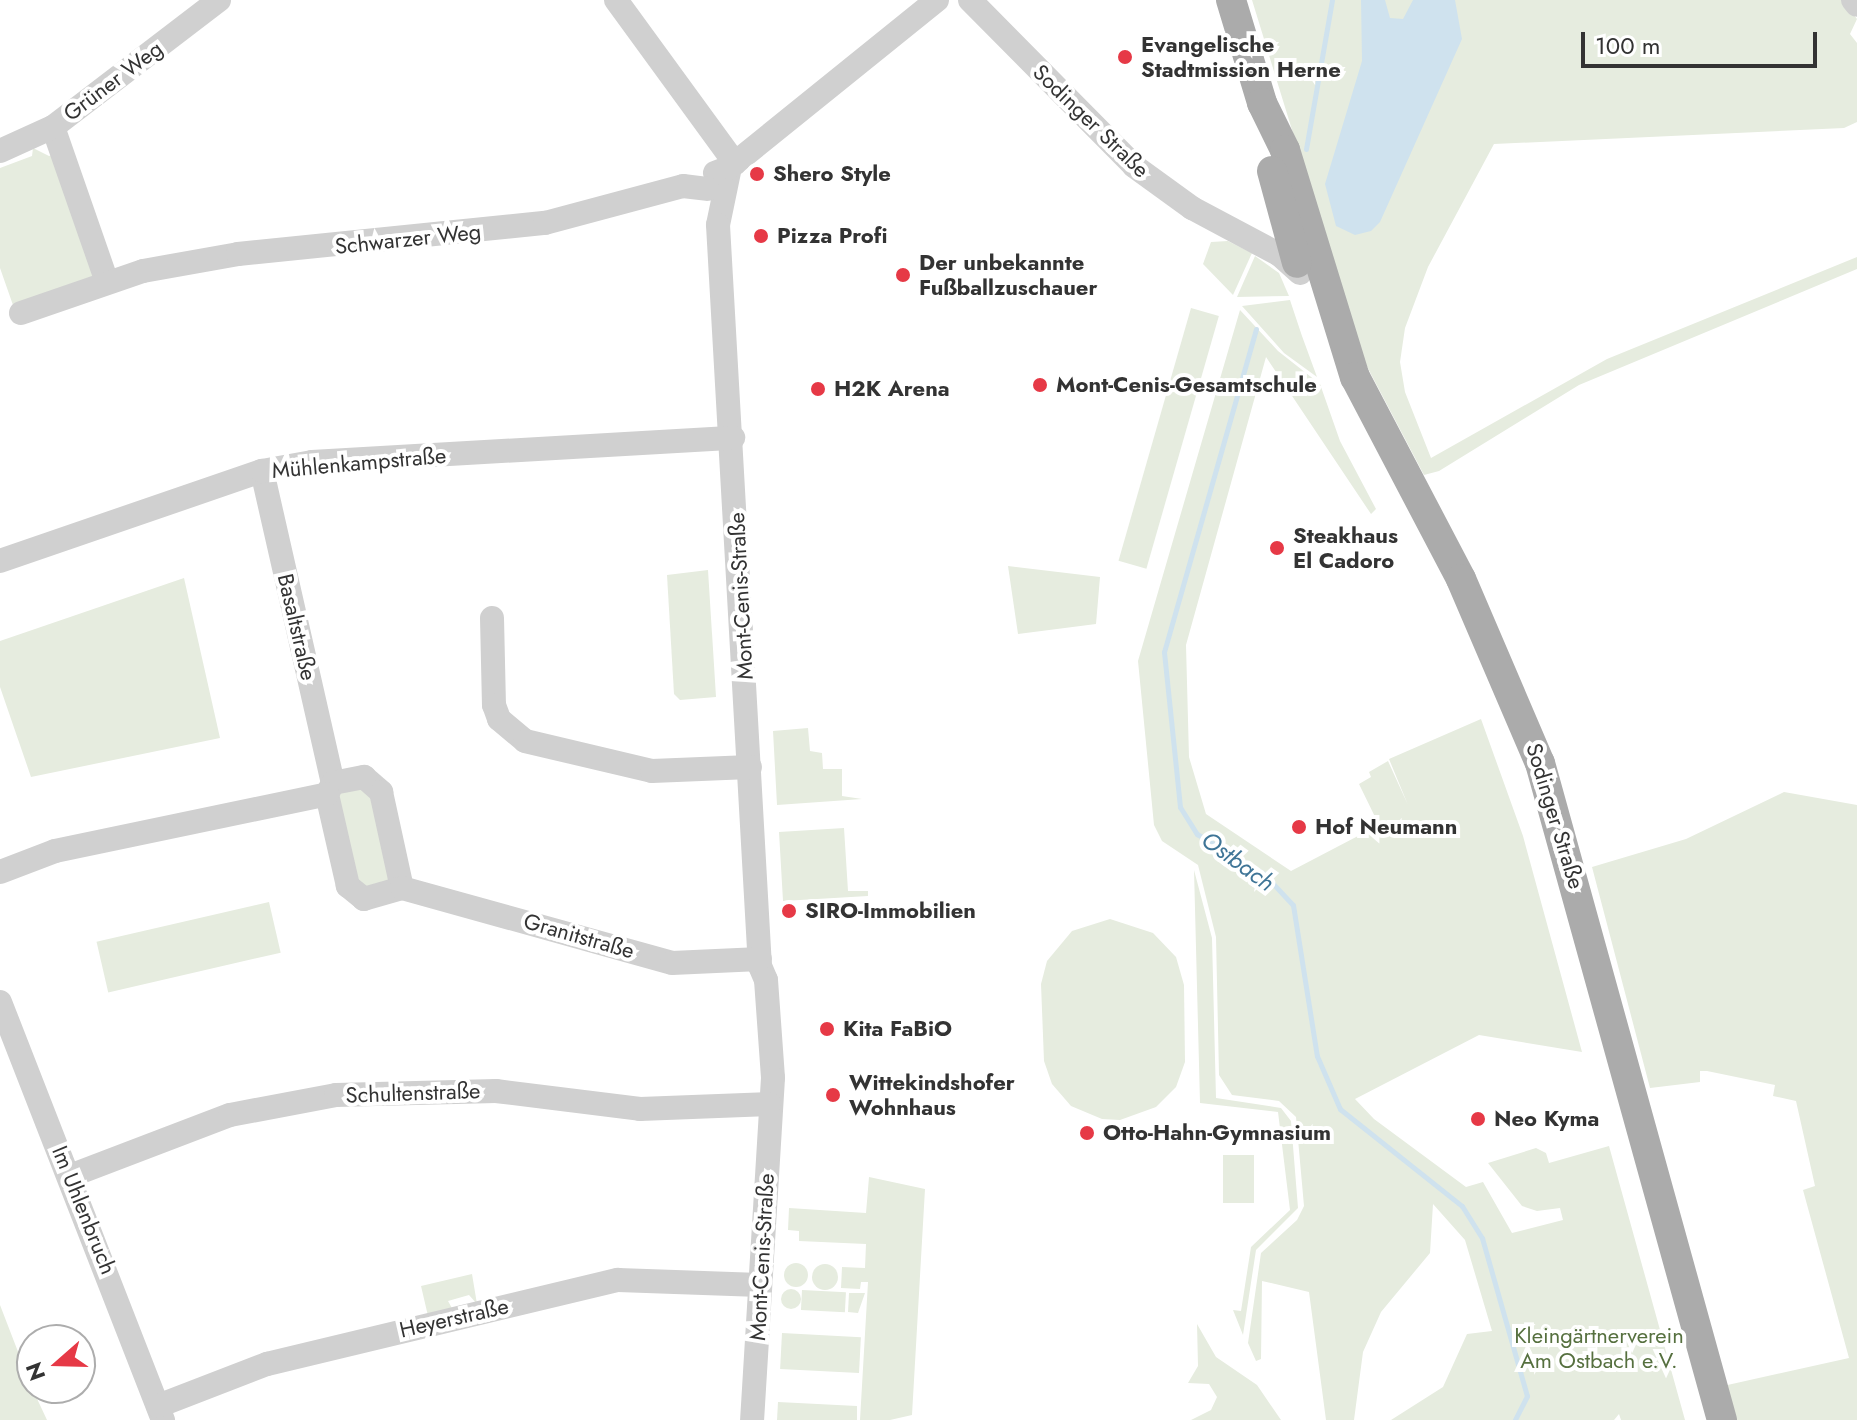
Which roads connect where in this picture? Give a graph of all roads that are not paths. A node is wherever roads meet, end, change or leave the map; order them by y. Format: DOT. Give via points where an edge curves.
graph roads {
  1 [pos="219,0"];
  2 [pos="616,0"];
  3 [pos="937,0"];
  4 [pos="970,0"];
  5 [pos="1231,0"];
  6 [pos="1853,0"];
  7 [pos="1857,5"];
  8 [pos="53,127"];
  9 [pos="0,151"];
  10 [pos="733,165"];
  11 [pos="707,189"];
  12 [pos="1226,224"];
  13 [pos="718,225"];
  14 [pos="1298,233"];
  15 [pos="1300,273"];
  16 [pos="107,282"];
  17 [pos="21,313"];
  18 [pos="733,438"];
  19 [pos="262,471"];
  20 [pos="0,561"];
  21 [pos="492,618"];
  22 [pos="750,767"];
  23 [pos="330,789"];
  24 [pos="0,872"];
  25 [pos="402,888"];
  26 [pos="760,963"];
  27 [pos="0,1002"];
  28 [pos="769,1099"];
  29 [pos="70,1176"];
  30 [pos="760,1285"];
  31 [pos="161,1413"];
  32 [pos="752,1420"];
  33 [pos="1704,1420"];
  34 [pos="1722,1420"];
  1 -- 8 [label="street, Grüner Weg"];
  2 -- 10 [label="street"];
  3 -- 10 [label="street"];
  4 -- 12 [label="street, Sodinger Straße" via="1134,166 1192,208"];
  5 -- 14 [label="main road, Sodinger Straße" via="1262,103 1259,125"];
  6 -- 7 [label="street"];
  8 -- 9 [label="street, Grüner Weg"];
  8 -- 16 [label="street"];
  10 -- 11 [label="street" via="713,175"];
  10 -- 13 [label="street, Mont-Cenis-Straße"];
  11 -- 13 [label="street, Mont-Cenis-Straße" via="709,215"];
  11 -- 16 [label="street, Schwarzer Weg" via="683,186 545,223 238,254"];
  12 -- 14 [label="street, Sodinger Straße"];
  12 -- 15 [label="street, Sodinger Straße"];
  13 -- 18 [label="street, Mont-Cenis-Straße"];
  14 -- 15 [label="main road, Sodinger Straße"];
  14 -- 34 [label="main road, Sodinger Straße" via="1355,377 1467,592 1540,763"];
  15 -- 33 [label="main road, Sodinger Straße" via="1357,423 1477,651 1543,819"];
  16 -- 17 [label="street, Schwarzer Weg"];
  18 -- 19 [label="street, Mühlenkampstraße" via="312,462"];
  18 -- 22 [label="street, Mont-Cenis-Straße"];
  19 -- 20 [label="street, Mühlenkampstraße"];
  19 -- 23 [label="street, Basaltstraße"];
  21 -- 22 [label="street" via="494,705 499,719 525,741 652,771"];
  22 -- 26 [label="street, Mont-Cenis-Straße"];
  23 -- 24 [label="street" via="55,851"];
  23 -- 25 [label="street" via="364,777 377,784"];
  23 -- 25 [label="street" via="352,893 364,899"];
  25 -- 26 [label="street, Granitstraße" via="672,963"];
  26 -- 28 [label="street, Mont-Cenis-Straße" via="766,980 773,1078"];
  27 -- 29 [label="street, Im Uhlenbruch"];
  28 -- 29 [label="street, Schultenstraße" via="640,1109 496,1091 336,1095 210,1121"];
  28 -- 30 [label="street, Mont-Cenis-Straße"];
  29 -- 31 [label="street, Im Uhlenbruch"];
  30 -- 31 [label="street, Heyerstraße" via="618,1280 267,1364"];
  30 -- 32 [label="street, Mont-Cenis-Straße"];
}
